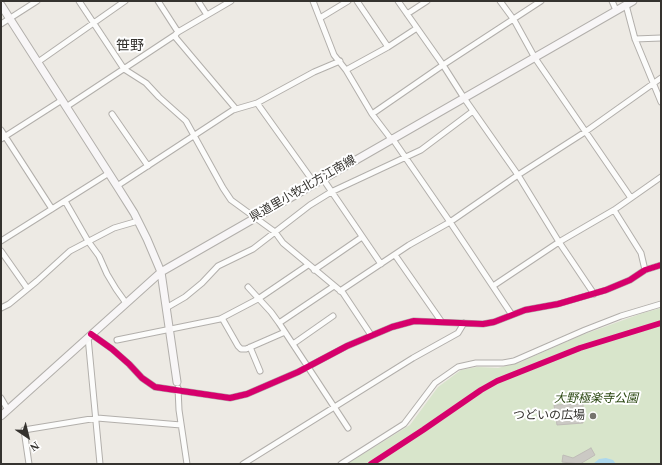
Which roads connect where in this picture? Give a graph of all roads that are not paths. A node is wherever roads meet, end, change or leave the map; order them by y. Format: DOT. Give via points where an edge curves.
graph roads {
  1 [pos="37,1"];
  2 [pos="79,1"];
  3 [pos="125,1"];
  4 [pos="158,1"];
  5 [pos="198,1"];
  6 [pos="231,1"];
  7 [pos="313,1"];
  8 [pos="348,1"];
  9 [pos="357,1"];
  10 [pos="398,1"];
  11 [pos="427,1"];
  12 [pos="500,1"];
  13 [pos="541,1"];
  14 [pos="612,1"];
  15 [pos="633,1"];
  16 [pos="1,5"];
  17 [pos="626,5"];
  18 [pos="616,10"];
  19 [pos="407,14"];
  20 [pos="207,15"];
  21 [pos="10,18"];
  22 [pos="320,18"];
  23 [pos="514,20"];
  24 [pos="93,23"];
  25 [pos="1,24"];
  26 [pos="417,28"];
  27 [pos="177,33"];
  28 [pos="661,38"];
  29 [pos="635,39"];
  30 [pos="388,47"];
  31 [pos="535,58"];
  32 [pos="340,61"];
  33 [pos="38,62"];
  34 [pos="443,65"];
  35 [pos="124,69"];
  36 [pos="346,70"];
  37 [pos="661,78"];
  38 [pos="654,83"];
  39 [pos="464,98"];
  40 [pos="62,100"];
  41 [pos="661,102"];
  42 [pos="257,104"];
  43 [pos="66,107"];
  44 [pos="236,109"];
  45 [pos="473,111"];
  46 [pos="112,114"];
  47 [pos="372,114"];
  48 [pos="1,130"];
  49 [pos="585,132"];
  50 [pos="193,135"];
  51 [pos="3,137"];
  52 [pos="391,139"];
  53 [pos="406,157"];
  54 [pos="148,166"];
  55 [pos="109,173"];
  56 [pos="518,175"];
  57 [pos="661,177"];
  58 [pos="323,179"];
  59 [pos="315,184"];
  60 [pos="117,186"];
  61 [pos="331,192"];
  62 [pos="631,198"];
  63 [pos="65,201"];
  64 [pos="52,209"];
  65 [pos="614,210"];
  66 [pos="255,217"];
  67 [pos="138,221"];
  68 [pos="450,222"];
  69 [pos="275,232"];
  70 [pos="362,238"];
  71 [pos="1,241"];
  72 [pos="88,241"];
  73 [pos="559,242"];
  74 [pos="1,251"];
  75 [pos="395,254"];
  76 [pos="381,264"];
  77 [pos="308,265"];
  78 [pos="661,265"];
  79 [pos="314,270"];
  80 [pos="645,270"];
  81 [pos="161,272"];
  82 [pos="334,286"];
  83 [pos="493,286"];
  84 [pos="248,287"];
  85 [pos="27,288"];
  86 [pos="340,292"];
  87 [pos="594,294"];
  88 [pos="258,299"];
  89 [pos="126,303"];
  90 [pos="661,304"];
  91 [pos="1,308"];
  92 [pos="166,308"];
  93 [pos="512,314"];
  94 [pos="333,316"];
  95 [pos="222,318"];
  96 [pos="441,322"];
  97 [pos="279,323"];
  98 [pos="464,323"];
  99 [pos="170,330"];
  100 [pos="285,332"];
  101 [pos="371,335"];
  102 [pos="90,336"];
  103 [pos="117,340"];
  104 [pos="294,344"];
  105 [pos="250,347"];
  106 [pos="309,366"];
  107 [pos="260,371"];
  108 [pos="178,386"];
  109 [pos="1,398"];
  110 [pos="334,406"];
  111 [pos="8,410"];
  112 [pos="1,416"];
  113 [pos="97,418"];
  114 [pos="181,425"];
  115 [pos="348,428"];
  116 [pos="29,464"];
  117 [pos="100,464"];
  118 [pos="186,464"];
  119 [pos="243,464"];
  120 [pos="341,464"];
  1 -- 21 [label="street"];
  2 -- 24 [label="street"];
  3 -- 24 [label="street"];
  4 -- 27 [label="street"];
  5 -- 20 [label="street"];
  6 -- 20 [label="street"];
  7 -- 22 [label="street"];
  8 -- 22 [label="street"];
  9 -- 30 [label="street"];
  10 -- 19 [label="street"];
  11 -- 19 [label="street"];
  12 -- 23 [label="street"];
  13 -- 23 [label="street"];
  14 -- 18 [label="street"];
  15 -- 17 [label="main road, 県道里小牧北方江南線"];
  16 -- 21 [label="main road"];
  17 -- 18 [label="main road, 県道里小牧北方江南線"];
  17 -- 29 [label="street"];
  18 -- 31 [label="main road, 県道里小牧北方江南線"];
  19 -- 26 [label="street"];
  20 -- 27 [label="street"];
  21 -- 25 [label="street"];
  21 -- 33 [label="main road"];
  22 -- 32 [label="street" via="334,55"];
  23 -- 31 [label="street"];
  23 -- 34 [label="street"];
  24 -- 33 [label="street"];
  24 -- 35 [label="street"];
  26 -- 30 [label="street"];
  26 -- 34 [label="street"];
  27 -- 35 [label="street"];
  27 -- 44 [label="street" via="176,38"];
  28 -- 29 [label="street"];
  29 -- 38 [label="street"];
  30 -- 36 [label="street"];
  31 -- 39 [label="main road, 県道里小牧北方江南線"];
  31 -- 49 [label="street"];
  32 -- 36 [label="street"];
  32 -- 42 [label="street" via="314,72"];
  33 -- 40 [label="main road"];
  34 -- 39 [label="street"];
  34 -- 47 [label="street"];
  35 -- 43 [label="street"];
  35 -- 50 [label="street" via="146,83 186,121"];
  36 -- 47 [label="street"];
  37 -- 38 [label="street"];
  38 -- 41 [label="street"];
  38 -- 49 [label="street"];
  39 -- 45 [label="street"];
  39 -- 52 [label="main road, 県道里小牧北方江南線"];
  40 -- 43 [label="main road"];
  40 -- 51 [label="street"];
  42 -- 44 [label="street"];
  42 -- 59 [label="street"];
  43 -- 55 [label="main road"];
  44 -- 50 [label="street"];
  45 -- 53 [label="street" via="421,150"];
  45 -- 56 [label="street"];
  46 -- 54 [label="street"];
  47 -- 52 [label="street"];
  48 -- 51 [label="street"];
  49 -- 56 [label="street"];
  49 -- 62 [label="street"];
  50 -- 54 [label="street"];
  50 -- 66 [label="street" via="231,200"];
  51 -- 64 [label="street"];
  52 -- 53 [label="street"];
  52 -- 58 [label="main road, 県道里小牧北方江南線"];
  53 -- 61 [label="street"];
  53 -- 68 [label="street"];
  54 -- 60 [label="street"];
  55 -- 60 [label="main road"];
  55 -- 63 [label="street"];
  56 -- 68 [label="street"];
  56 -- 73 [label="street"];
  57 -- 62 [label="street"];
  58 -- 59 [label="main road, 県道里小牧北方江南線"];
  58 -- 61 [label="street"];
  59 -- 66 [label="main road, 県道里小牧北方江南線"];
  60 -- 67 [label="main road"];
  61 -- 69 [label="street" via="310,204"];
  61 -- 70 [label="street"];
  62 -- 65 [label="street"];
  63 -- 64 [label="street"];
  63 -- 72 [label="street"];
  64 -- 71 [label="street"];
  65 -- 73 [label="street"];
  65 -- 80 [label="street" via="641,253"];
  66 -- 69 [label="street"];
  66 -- 81 [label="main road, 県道里小牧北方江南線"];
  67 -- 72 [label="street" via="114,228"];
  67 -- 81 [label="main road"];
  68 -- 75 [label="street"];
  68 -- 83 [label="street"];
  69 -- 77 [label="street" via="283,243"];
  69 -- 92 [label="street" via="253,249 218,266 185,297"];
  70 -- 76 [label="street"];
  70 -- 79 [label="street"];
  72 -- 85 [label="street" via="70,251"];
  72 -- 89 [label="street"];
  73 -- 83 [label="street"];
  73 -- 87 [label="street"];
  74 -- 85 [label="street"];
  75 -- 76 [label="street"];
  75 -- 96 [label="street"];
  76 -- 86 [label="street"];
  77 -- 79 [label="street"];
  77 -- 88 [label="street"];
  78 -- 80 [label="street"];
  79 -- 82 [label="street"];
  80 -- 87 [label="street" via="630,280"];
  81 -- 89 [label="main road, 県道里小牧北方江南線"];
  81 -- 92 [label="main road"];
  82 -- 86 [label="street"];
  82 -- 97 [label="street"];
  83 -- 93 [label="street"];
  84 -- 88 [label="street"];
  85 -- 91 [label="street"];
  86 -- 101 [label="street"];
  87 -- 93 [label="street"];
  88 -- 95 [label="street"];
  88 -- 97 [label="street"];
  89 -- 102 [label="main road, 県道里小牧北方江南線"];
  90 -- 120 [label="street" via="585,330 514,360 458,367 435,383 404,424"];
  92 -- 99 [label="main road"];
  93 -- 98 [label="street" via="494,322"];
  94 -- 104 [label="street"];
  95 -- 99 [label="street"];
  95 -- 105 [label="street" via="238,346 241,349"];
  96 -- 98 [label="street"];
  96 -- 101 [label="street" via="414,321"];
  97 -- 100 [label="street"];
  98 -- 110 [label="street" via="458,333"];
  99 -- 103 [label="street"];
  99 -- 108 [label="main road"];
  100 -- 104 [label="street"];
  100 -- 105 [label="street"];
  101 -- 106 [label="street"];
  102 -- 108 [label="street" via="122,358 155,387"];
  102 -- 111 [label="main road, 県道里小牧北方江南線"];
  102 -- 113 [label="street"];
  104 -- 106 [label="street"];
  105 -- 107 [label="street"];
  106 -- 108 [label="street" via="247,394 230,398 194,393"];
  106 -- 110 [label="street"];
  108 -- 114 [label="street"];
  109 -- 111 [label="street"];
  110 -- 115 [label="street"];
  110 -- 119 [label="street"];
  111 -- 112 [label="main road, 県道里小牧北方江南線"];
  113 -- 114 [label="street"];
  113 -- 116 [label="street" via="24,430"];
  113 -- 117 [label="street"];
  114 -- 118 [label="street"];
}
